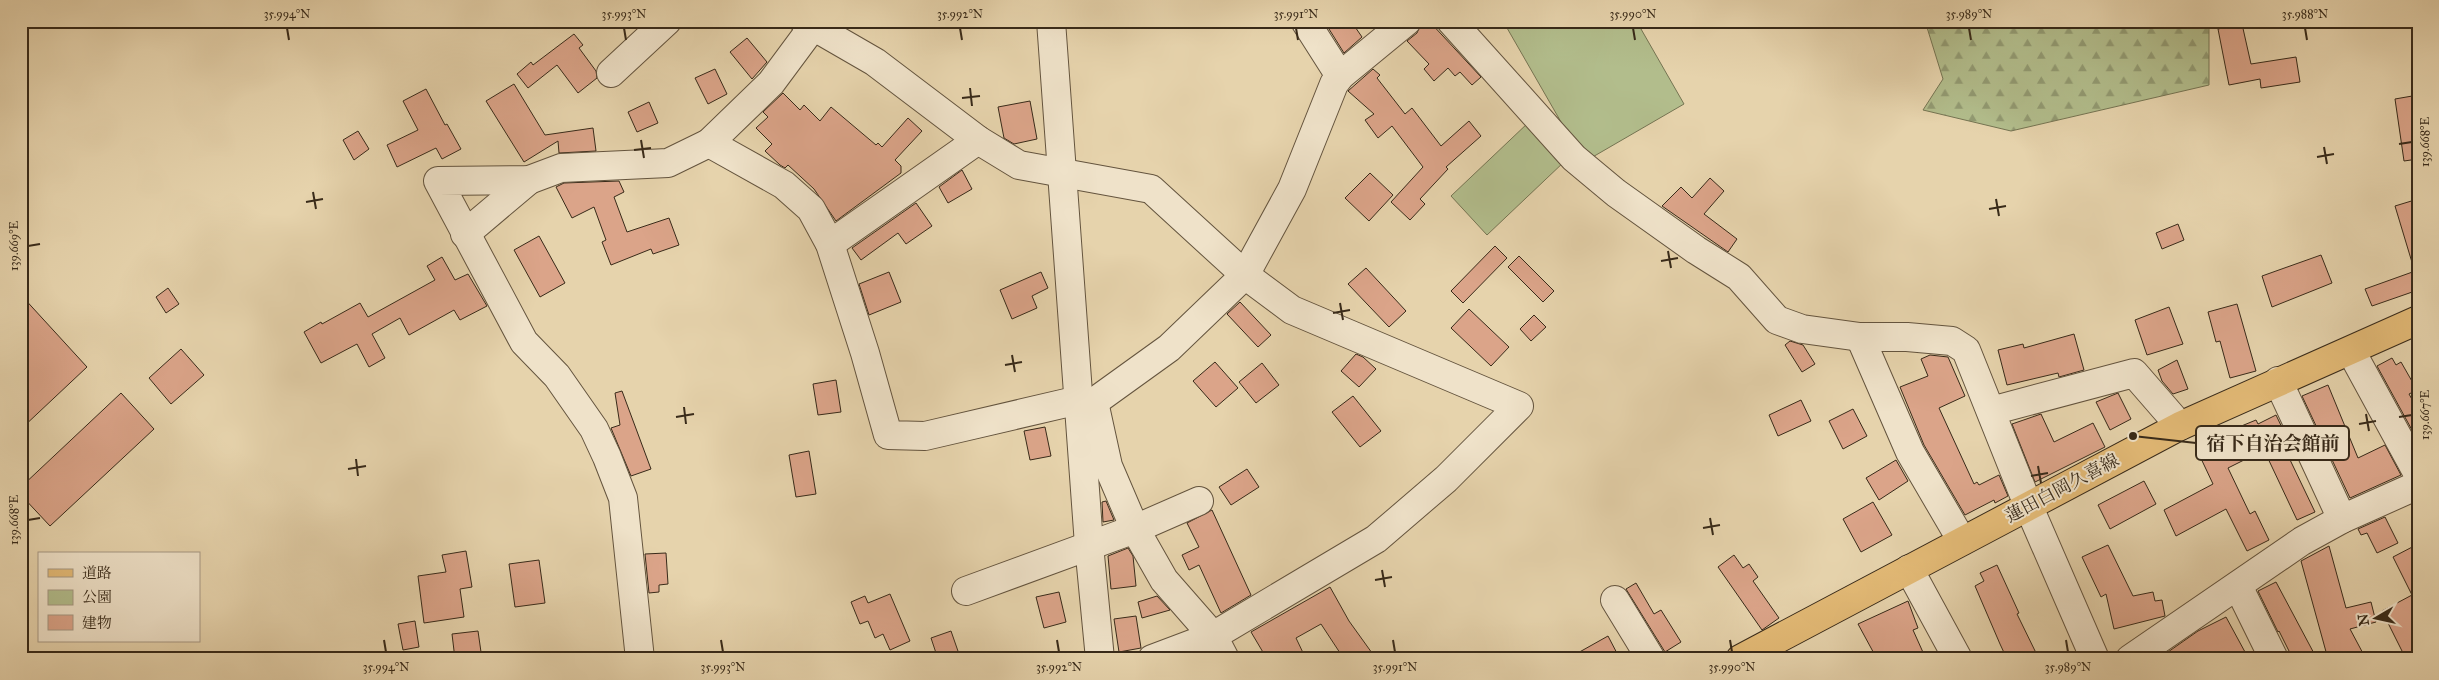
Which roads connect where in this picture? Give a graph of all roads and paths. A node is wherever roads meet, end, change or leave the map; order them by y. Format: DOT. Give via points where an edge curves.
graph roads {
  1 [pos="667,21"];
  2 [pos="1051,21"];
  3 [pos="1305,21"];
  4 [pos="1407,21"];
  5 [pos="1451,21"];
  6 [pos="812,23"];
  7 [pos="611,73"];
  8 [pos="1340,76"];
  9 [pos="978,140"];
  10 [pos="709,143"];
  11 [pos="1063,173"];
  12 [pos="529,180"];
  13 [pos="465,234"];
  14 [pos="830,244"];
  15 [pos="1245,276"];
  16 [pos="2418,320"];
  17 [pos="1860,337"];
  18 [pos="2351,351"];
  19 [pos="2278,381"];
  20 [pos="1087,401"];
  21 [pos="1991,411"];
  22 [pos="2180,426"];
  23 [pos="2418,474"];
  24 [pos="2418,485"];
  25 [pos="1199,501"];
  26 [pos="2028,505"];
  27 [pos="2342,519"];
  28 [pos="1135,529"];
  29 [pos="1962,541"];
  30 [pos="1089,545"];
  31 [pos="1909,569"];
  32 [pos="2238,586"];
  33 [pos="966,591"];
  34 [pos="1614,600"];
  35 [pos="1219,648"];
  36 [pos="2144,655"];
  37 [pos="640,659"];
  38 [pos="1100,659"];
  39 [pos="1152,659"];
  40 [pos="1651,659"];
  41 [pos="1740,659"];
  42 [pos="1958,659"];
  43 [pos="2095,659"];
  44 [pos="2274,659"];
  1 -- 7 [label="street"];
  2 -- 11 [label="street"];
  3 -- 8 [label="street"];
  4 -- 8 [label="street"];
  5 -- 17 [label="street" via="1574,158 1616,193 1739,277 1777,320 1802,328"];
  6 -- 9 [label="street" via="875,62"];
  6 -- 10 [label="street" via="771,83"];
  8 -- 15 [label="street" via="1292,189"];
  9 -- 11 [label="street" via="1019,165"];
  9 -- 14 [label="street"];
  10 -- 12 [label="street" via="668,163 561,168"];
  10 -- 14 [label="street" via="784,185 811,209"];
  11 -- 15 [label="street" via="1151,189"];
  11 -- 20 [label="street"];
  12 -- 13 [label="street"];
  12 -- 13 [label="street" via="438,181"];
  13 -- 37 [label="street" via="524,342 557,376 594,429 607,457 623,498"];
  14 -- 20 [label="street" via="888,435 926,436"];
  15 -- 20 [label="street" via="1170,348"];
  15 -- 35 [label="street" via="1292,310 1519,406 1446,479 1376,540"];
  16 -- 18 [label="main road, 蓮田白岡久喜線"];
  17 -- 21 [label="street" via="1952,341 1966,350"];
  17 -- 29 [label="street" via="1910,452"];
  18 -- 19 [label="main road, 蓮田白岡久喜線"];
  18 -- 23 [label="street"];
  19 -- 22 [label="main road, 蓮田白岡久喜線"];
  19 -- 27 [label="street"];
  20 -- 28 [label="street" via="1108,466"];
  20 -- 30 [label="street"];
  21 -- 22 [label="street" via="2134,373"];
  21 -- 26 [label="street"];
  22 -- 26 [label="main road, 蓮田白岡久喜線"];
  24 -- 27 [label="street"];
  25 -- 28 [label="street"];
  26 -- 29 [label="main road, 蓮田白岡久喜線"];
  26 -- 43 [label="street"];
  27 -- 32 [label="street" via="2302,541"];
  28 -- 30 [label="street"];
  28 -- 35 [label="street" via="1164,580"];
  29 -- 31 [label="main road, 蓮田白岡久喜線"];
  30 -- 33 [label="street"];
  30 -- 38 [label="street"];
  31 -- 41 [label="main road, 蓮田白岡久喜線"];
  31 -- 42 [label="street"];
  32 -- 36 [label="street"];
  32 -- 44 [label="street"];
  34 -- 40 [label="street"];
  35 -- 39 [label="street"];
}
